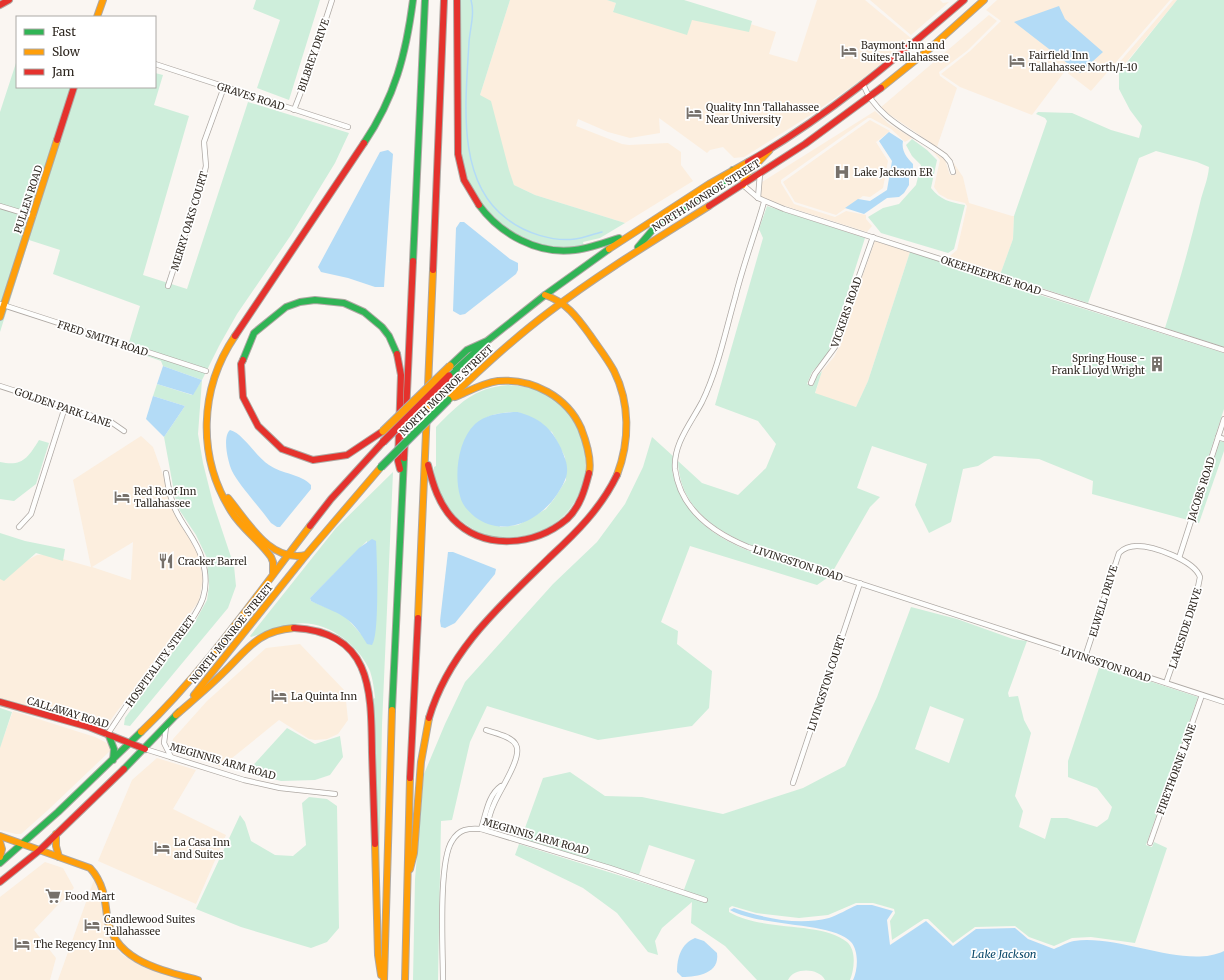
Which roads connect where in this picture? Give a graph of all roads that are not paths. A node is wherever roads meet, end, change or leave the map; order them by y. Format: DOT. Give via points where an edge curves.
graph roads {
  1 [pos="9,0"];
  2 [pos="103,0"];
  3 [pos="332,0"];
  4 [pos="413,0"];
  5 [pos="425,0"];
  6 [pos="444,0"];
  7 [pos="457,0"];
  8 [pos="964,0"];
  9 [pos="984,0"];
  10 [pos="0,5"];
  11 [pos="97,16"];
  12 [pos="934,26"];
  13 [pos="944,36"];
  14 [pos="156,64"];
  15 [pos="863,84"];
  16 [pos="224,87"];
  17 [pos="74,88"];
  18 [pos="868,98"];
  19 [pos="294,110"];
  20 [pos="348,127"];
  21 [pos="772,148"];
  22 [pos="734,170"];
  23 [pos="953,172"];
  24 [pos="760,173"];
  25 [pos="743,185"];
  26 [pos="758,198"];
  27 [pos="764,202"];
  28 [pos="0,206"];
  29 [pos="32,216"];
  30 [pos="626,236"];
  31 [pos="873,237"];
  32 [pos="633,253"];
  33 [pos="168,286"];
  34 [pos="545,295"];
  35 [pos="562,302"];
  36 [pos="2,304"];
  37 [pos="0,318"];
  38 [pos="487,341"];
  39 [pos="1224,350"];
  40 [pos="206,372"];
  41 [pos="811,383"];
  42 [pos="0,386"];
  43 [pos="448,400"];
  44 [pos="65,407"];
  45 [pos="1224,419"];
  46 [pos="124,431"];
  47 [pos="1218,437"];
  48 [pos="1224,439"];
  49 [pos="426,457"];
  50 [pos="166,473"];
  51 [pos="403,478"];
  52 [pos="219,488"];
  53 [pos="19,527"];
  54 [pos="1126,548"];
  55 [pos="306,555"];
  56 [pos="286,556"];
  57 [pos="1179,558"];
  58 [pos="273,573"];
  59 [pos="860,583"];
  60 [pos="1085,657"];
  61 [pos="1166,683"];
  62 [pos="1202,695"];
  63 [pos="0,702"];
  64 [pos="1224,702"];
  65 [pos="176,715"];
  66 [pos="166,726"];
  67 [pos="486,730"];
  68 [pos="108,735"];
  69 [pos="130,744"];
  70 [pos="146,749"];
  71 [pos="171,757"];
  72 [pos="113,760"];
  73 [pos="794,783"];
  74 [pos="335,794"];
  75 [pos="483,829"];
  76 [pos="56,834"];
  77 [pos="0,836"];
  78 [pos="0,842"];
  79 [pos="1150,843"];
  80 [pos="24,844"];
  81 [pos="40,850"];
  82 [pos="0,857"];
  83 [pos="59,857"];
  84 [pos="0,863"];
  85 [pos="0,882"];
  86 [pos="406,891"];
  87 [pos="705,900"];
  88 [pos="198,980"];
  89 [pos="383,980"];
  90 [pos="405,980"];
  91 [pos="443,980"];
  1 -- 10 [label="main road"];
  2 -- 11 [label="main road"];
  3 -- 19 [label="street, BILBREY DRIVE"];
  4 -- 52 [label="main road" via="406,49 397,79 380,119 246,317 214,376 206,423 207,445"];
  5 -- 51 [label="main road"];
  6 -- 49 [label="main road"];
  7 -- 30 [label="main road" via="457,148 463,176 477,202 503,231 541,248 556,251 579,250"];
  8 -- 12 [label="main road, NORTH MONROE STREET"];
  9 -- 13 [label="main road, NORTH MONROE STREET"];
  12 -- 13 [label="main road"];
  12 -- 15 [label="main road, NORTH MONROE STREET"];
  13 -- 18 [label="main road, NORTH MONROE STREET"];
  14 -- 16 [label="street, GRAVES ROAD"];
  15 -- 18 [label="street"];
  15 -- 21 [label="main road, NORTH MONROE STREET"];
  16 -- 19 [label="street, GRAVES ROAD"];
  16 -- 33 [label="street, MERRY OAKS COURT" via="204,142 206,166 203,179"];
  17 -- 29 [label="main road, PULLEN ROAD"];
  18 -- 23 [label="street" via="887,118 945,156"];
  18 -- 24 [label="main road, NORTH MONROE STREET"];
  19 -- 20 [label="street, GRAVES ROAD"];
  21 -- 22 [label="main road, NORTH MONROE STREET"];
  21 -- 25 [label="main road" via="746,175"];
  22 -- 30 [label="main road, NORTH MONROE STREET"];
  22 -- 32 [label="main road" via="732,178 726,183 655,227"];
  24 -- 25 [label="main road, NORTH MONROE STREET"];
  24 -- 26 [label="street"];
  25 -- 26 [label="street, OKEEHEEPKEE ROAD"];
  25 -- 32 [label="main road, NORTH MONROE STREET"];
  26 -- 27 [label="street, OKEEHEEPKEE ROAD"];
  27 -- 31 [label="street, OKEEHEEPKEE ROAD"];
  27 -- 59 [label="street, LIVINGSTON ROAD" via="713,376 677,451 677,476 694,510 709,527 724,537"];
  28 -- 29 [label="street"];
  29 -- 36 [label="main road, PULLEN ROAD"];
  30 -- 34 [label="main road, NORTH MONROE STREET"];
  31 -- 39 [label="street, OKEEHEEPKEE ROAD"];
  31 -- 41 [label="street, VICKERS ROAD" via="835,347"];
  32 -- 35 [label="main road, NORTH MONROE STREET"];
  34 -- 35 [label="main road"];
  34 -- 38 [label="main road, NORTH MONROE STREET"];
  35 -- 43 [label="main road, NORTH MONROE STREET" via="494,357"];
  35 -- 86 [label="main road" via="610,363 619,381 628,433 620,468 611,490 601,504 476,632 446,674 431,710 424,741 414,853"];
  36 -- 37 [label="main road, PULLEN ROAD"];
  36 -- 40 [label="street, FRED SMITH ROAD"];
  38 -- 51 [label="main road, bridge" via="468,350 450,366 383,431 372,442 340,457 322,460 294,455 274,445 264,436 248,412 242,396 240,379 245,352 251,338 272,315 300,301 326,299 350,304 380,325 390,337 401,368 398,461"];
  38 -- 56 [label="main road, NORTH MONROE STREET, bridge" via="383,442 331,499"];
  42 -- 44 [label="street, GOLDEN PARK LANE"];
  43 -- 49 [label="main road" via="480,386 499,382 517,381 534,384 552,392 578,419 586,435 590,468 582,498 573,512 547,533 528,540 497,541 468,531 448,515 438,500"];
  43 -- 55 [label="main road, NORTH MONROE STREET, bridge" via="382,466"];
  44 -- 46 [label="street, GOLDEN PARK LANE" via="111,422"];
  44 -- 53 [label="street" via="31,514"];
  45 -- 47 [label="street, JACOBS ROAD"];
  47 -- 48 [label="street"];
  47 -- 57 [label="street, JACOBS ROAD"];
  49 -- 86 [label="main road"];
  50 -- 68 [label="street, HOSPITALITY STREET" via="169,493 176,512 199,549 205,570 205,588 192,618 151,670"];
  51 -- 89 [label="main road"];
  52 -- 56 [label="main road" via="258,534"];
  52 -- 58 [label="main road" via="237,520 272,558"];
  54 -- 57 [label="street, LAKESIDE DRIVE" via="1142,546"];
  54 -- 60 [label="street, ELWELL DRIVE" via="1119,553 1116,560"];
  55 -- 56 [label="main road"];
  55 -- 65 [label="main road, NORTH MONROE STREET" via="232,650"];
  56 -- 58 [label="main road, NORTH MONROE STREET"];
  57 -- 61 [label="street, LAKESIDE DRIVE" via="1195,568 1200,581"];
  58 -- 69 [label="main road, NORTH MONROE STREET" via="210,656 162,712"];
  59 -- 60 [label="street, LIVINGSTON ROAD"];
  59 -- 73 [label="street, LIVINGSTON COURT"];
  60 -- 61 [label="street, LIVINGSTON ROAD"];
  61 -- 62 [label="street, LIVINGSTON ROAD"];
  62 -- 64 [label="street, LIVINGSTON ROAD"];
  62 -- 79 [label="street, FIRETHORNE LANE"];
  63 -- 68 [label="main road, CALLAWAY ROAD" via="89,727"];
  65 -- 66 [label="main road, NORTH MONROE STREET"];
  65 -- 89 [label="main road" via="252,643 269,632 293,627 320,631 341,643 358,661 368,679 371,704 378,955"];
  66 -- 70 [label="main road, NORTH MONROE STREET"];
  66 -- 71 [label="street" via="164,743"];
  67 -- 75 [label="street" via="508,738 516,745 515,761 501,786 491,796"];
  68 -- 69 [label="main road, CALLAWAY ROAD"];
  68 -- 72 [label="main road" via="114,749"];
  69 -- 70 [label="main road, MEGINNIS ARM ROAD"];
  69 -- 72 [label="main road, NORTH MONROE STREET"];
  70 -- 71 [label="street, MEGINNIS ARM ROAD"];
  70 -- 76 [label="main road, NORTH MONROE STREET"];
  71 -- 74 [label="street, MEGINNIS ARM ROAD" via="244,780 280,788"];
  72 -- 80 [label="main road, NORTH MONROE STREET"];
  75 -- 87 [label="street, MEGINNIS ARM ROAD"];
  75 -- 91 [label="street, MEGINNIS ARM ROAD" via="469,828 460,832 452,840 444,863"];
  76 -- 81 [label="main road, NORTH MONROE STREET"];
  76 -- 83 [label="main road"];
  77 -- 80 [label="main road"];
  78 -- 82 [label="main road"];
  80 -- 81 [label="main road"];
  80 -- 84 [label="main road, NORTH MONROE STREET"];
  81 -- 83 [label="main road"];
  81 -- 85 [label="main road, NORTH MONROE STREET"];
  83 -- 88 [label="main road" via="86,866 96,873 103,890 111,931 124,950 143,963"];
  86 -- 90 [label="main road"];
}
